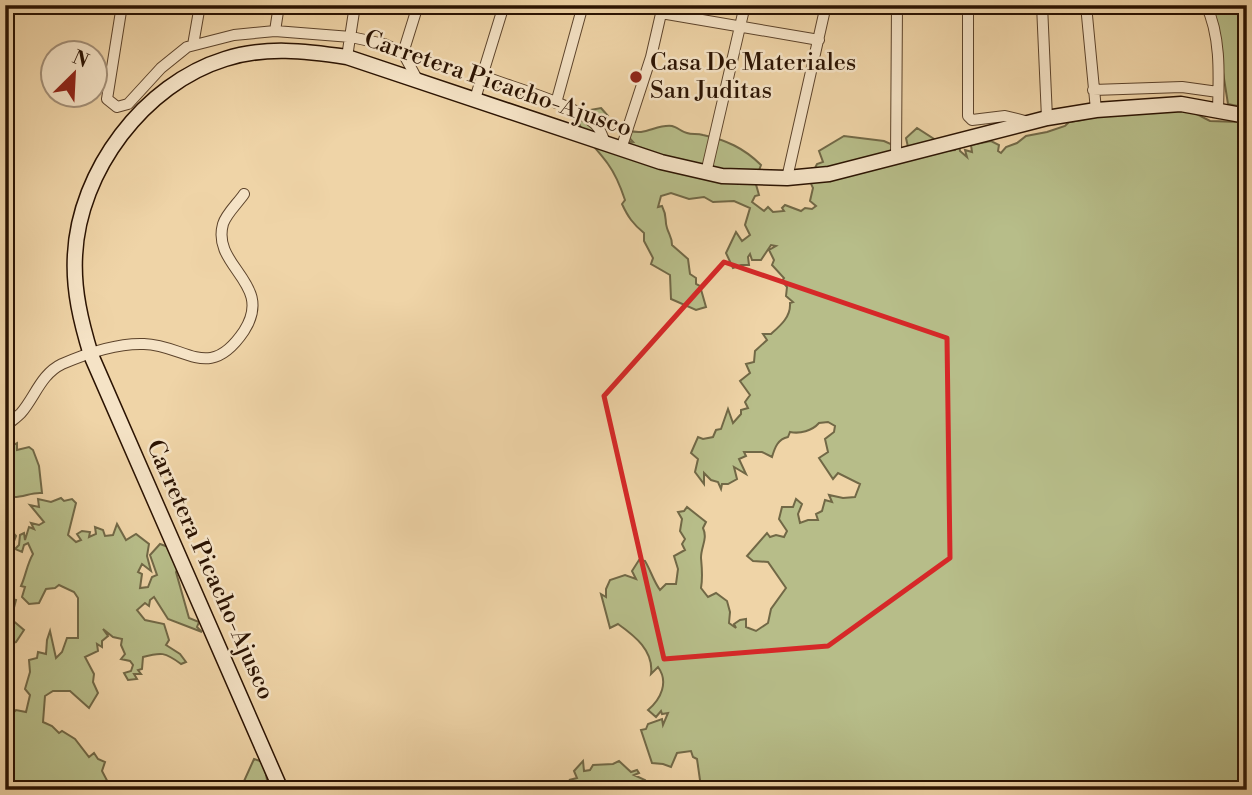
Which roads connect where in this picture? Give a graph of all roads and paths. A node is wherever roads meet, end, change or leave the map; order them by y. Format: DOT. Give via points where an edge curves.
graph roads {
  1 [pos="122,5"];
  2 [pos="200,5"];
  3 [pos="279,5"];
  4 [pos="355,5"];
  5 [pos="418,5"];
  6 [pos="504,5"];
  7 [pos="583,5"];
  8 [pos="745,5"];
  9 [pos="826,5"];
  10 [pos="897,5"];
  11 [pos="968,5"];
  12 [pos="1042,5"];
  13 [pos="1086,5"];
  14 [pos="1206,5"];
  15 [pos="662,9"];
  16 [pos="741,25"];
  17 [pos="275,31"];
  18 [pos="351,37"];
  19 [pos="819,40"];
  20 [pos="193,45"];
  21 [pos="403,52"];
  22 [pos="346,57"];
  23 [pos="483,76"];
  24 [pos="417,79"];
  25 [pos="1148,87"];
  26 [pos="1182,87"];
  27 [pos="1093,90"];
  28 [pos="1218,92"];
  29 [pos="475,99"];
  30 [pos="556,103"];
  31 [pos="1181,104"];
  32 [pos="1149,106"];
  33 [pos="1218,109"];
  34 [pos="1096,110"];
  35 [pos="1247,116"];
  36 [pos="1047,118"];
  37 [pos="1030,123"];
  38 [pos="605,144"];
  39 [pos="621,149"];
  40 [pos="896,157"];
  41 [pos="706,173"];
  42 [pos="787,178"];
  43 [pos="244,194"];
  44 [pos="91,355"];
  45 [pos="5,427"];
  46 [pos="281,790"];
  1 -- 20 [label="street" via="107,99 117,107 128,104 161,68"];
  2 -- 20 [label="street"];
  3 -- 17 [label="street"];
  4 -- 18 [label="street"];
  5 -- 21 [label="street"];
  6 -- 23 [label="street"];
  7 -- 30 [label="street"];
  8 -- 16 [label="street"];
  9 -- 19 [label="street"];
  10 -- 40 [label="street"];
  11 -- 37 [label="street" via="968,116 972,120 1006,117"];
  12 -- 36 [label="street"];
  13 -- 27 [label="street"];
  14 -- 28 [label="street" via="1214,29"];
  15 -- 16 [label="street"];
  15 -- 39 [label="street"];
  16 -- 19 [label="street"];
  16 -- 41 [label="street"];
  17 -- 18 [label="street"];
  17 -- 20 [label="street"];
  18 -- 21 [label="street"];
  18 -- 22 [label="street"];
  19 -- 42 [label="street"];
  21 -- 24 [label="street"];
  22 -- 24 [label="main road, Carretera Picacho-Ajusco"];
  22 -- 44 [label="main road, Carretera Picacho-Ajusco" via="296,50 225,59 164,92 120,136 88,193 78,230 76,295"];
  23 -- 29 [label="street"];
  23 -- 30 [label="street"];
  24 -- 29 [label="main road, Carretera Picacho-Ajusco"];
  25 -- 26 [label="street"];
  25 -- 27 [label="street"];
  25 -- 32 [label="street"];
  26 -- 28 [label="street"];
  26 -- 31 [label="street"];
  27 -- 34 [label="street"];
  28 -- 33 [label="street"];
  29 -- 38 [label="main road, Carretera Picacho-Ajusco"];
  30 -- 38 [label="street" via="597,126"];
  31 -- 32 [label="main road, Carretera Picacho-Ajusco"];
  31 -- 33 [label="main road, Carretera Picacho-Ajusco"];
  32 -- 34 [label="main road, Carretera Picacho-Ajusco"];
  33 -- 35 [label="main road, Carretera Picacho-Ajusco"];
  34 -- 36 [label="main road, Carretera Picacho-Ajusco"];
  36 -- 37 [label="main road, Carretera Picacho-Ajusco"];
  37 -- 40 [label="main road, Carretera Picacho-Ajusco"];
  38 -- 39 [label="main road, Carretera Picacho-Ajusco"];
  39 -- 41 [label="main road, Carretera Picacho-Ajusco"];
  40 -- 42 [label="main road, Carretera Picacho-Ajusco" via="829,174"];
  41 -- 42 [label="main road, Carretera Picacho-Ajusco"];
  43 -- 44 [label="street" via="223,222 221,240 248,285 252,313 228,349 211,359 147,344"];
  44 -- 45 [label="street" via="60,365 45,376 22,412"];
  44 -- 46 [label="main road, Carretera Picacho-Ajusco"];
}
